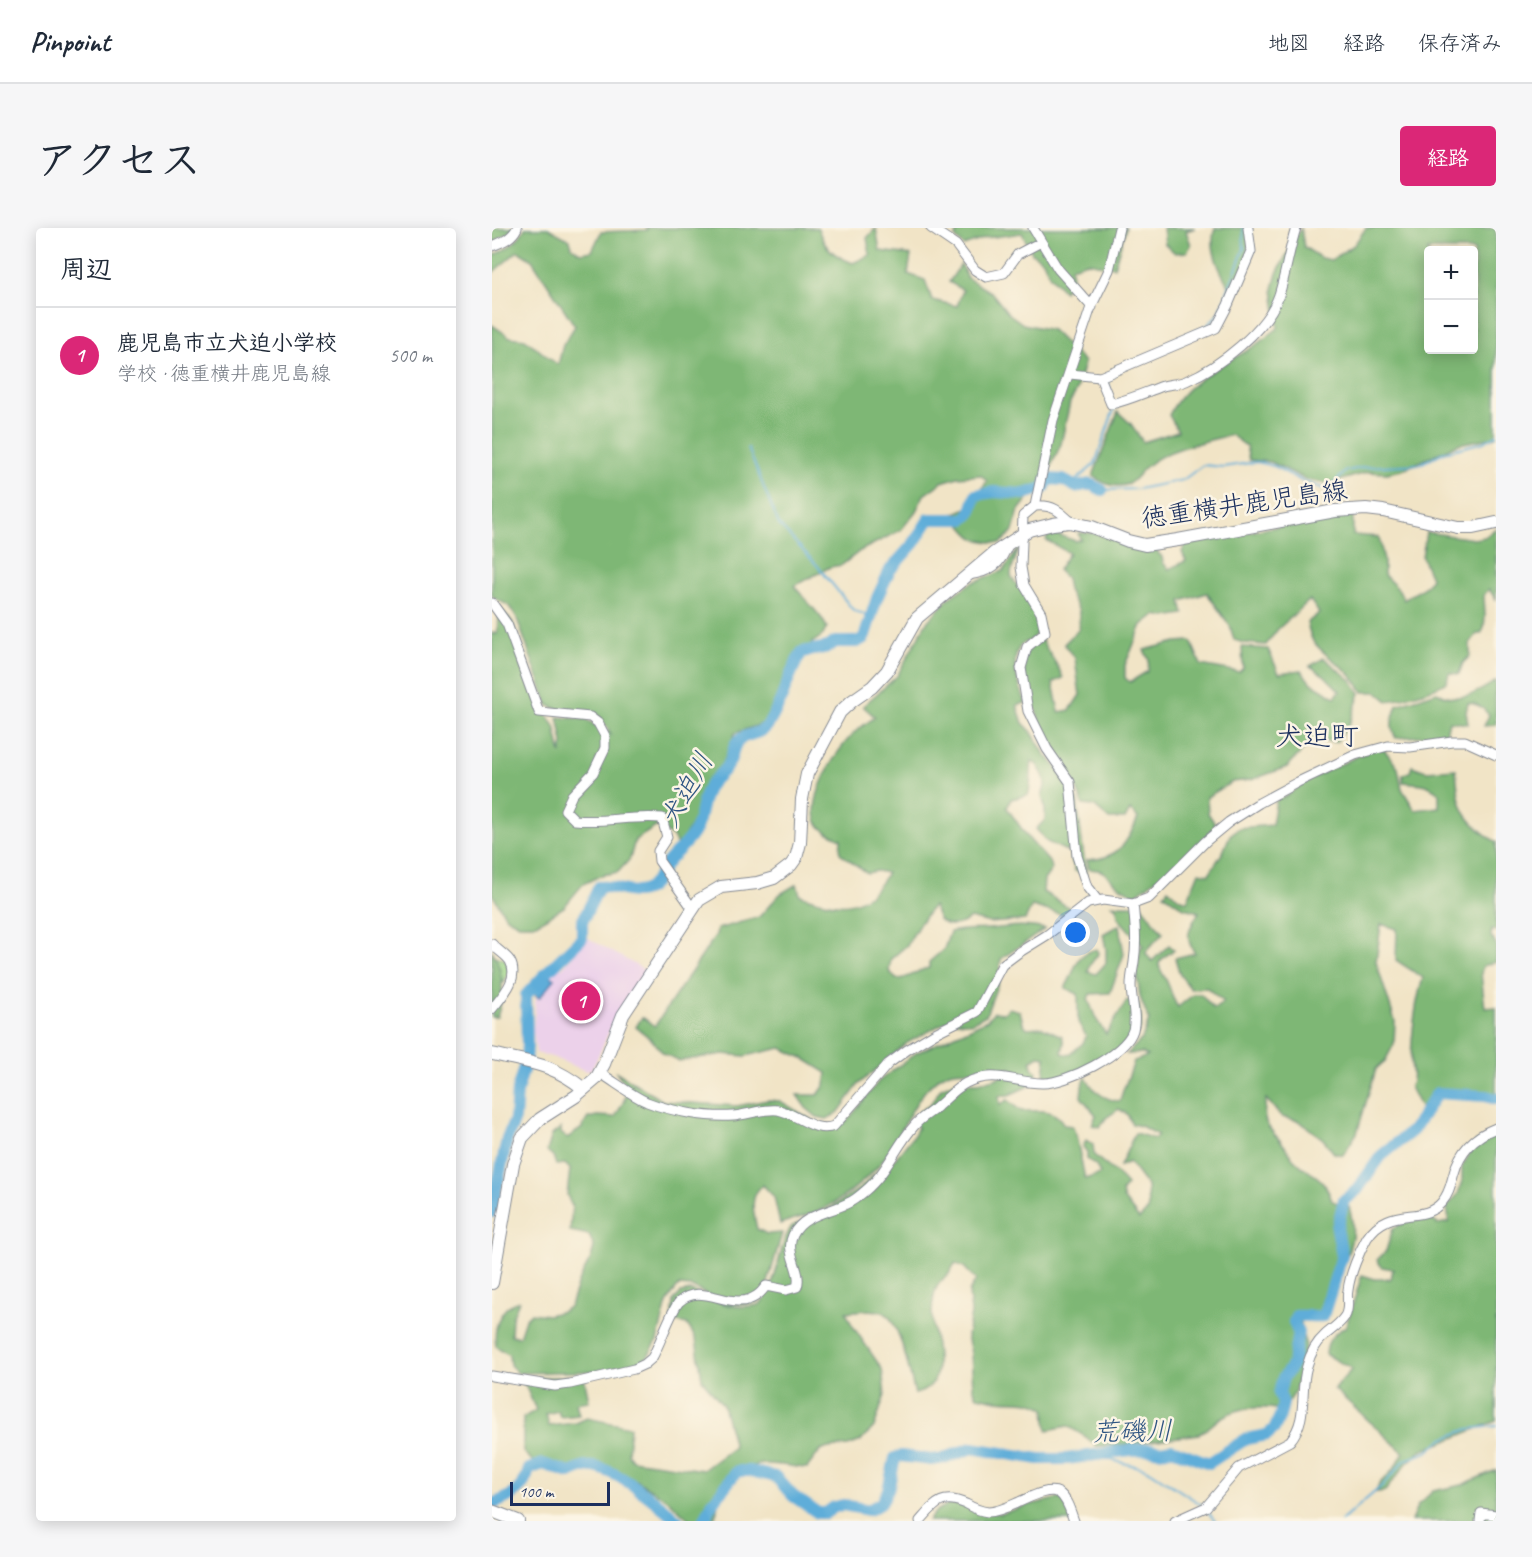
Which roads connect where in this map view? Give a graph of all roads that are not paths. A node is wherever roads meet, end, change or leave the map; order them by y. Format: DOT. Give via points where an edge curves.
graph roads {
  1 [pos="517,228"];
  2 [pos="931,228"];
  3 [pos="1033,228"];
  4 [pos="1119,228"];
  5 [pos="1248,228"];
  6 [pos="1296,228"];
  7 [pos="1041,242"];
  8 [pos="492,246"];
  9 [pos="1092,307"];
  10 [pos="1070,374"];
  11 [pos="1100,377"];
  12 [pos="1035,506"];
  13 [pos="1072,523"];
  14 [pos="1496,523"];
  15 [pos="1021,534"];
  16 [pos="492,603"];
  17 [pos="1496,755"];
  18 [pos="1098,901"];
  19 [pos="1133,903"];
  20 [pos="693,909"];
  21 [pos="492,944"];
  22 [pos="492,1009"];
  23 [pos="492,1054"];
  24 [pos="600,1073"];
  25 [pos="584,1089"];
  26 [pos="1496,1128"];
  27 [pos="495,1253"];
  28 [pos="492,1283"];
  29 [pos="492,1376"];
  30 [pos="492,1511"];
  31 [pos="1496,1515"];
  32 [pos="510,1520"];
  33 [pos="920,1521"];
  34 [pos="1074,1521"];
  35 [pos="1175,1521"];
  36 [pos="1480,1521"];
  1 -- 8 [label="street" via="503,242"];
  2 -- 7 [label="street" via="956,245 975,270 986,277 1004,273 1018,254"];
  3 -- 7 [label="street"];
  4 -- 9 [label="street" via="1109,270"];
  5 -- 11 [label="street" via="1251,251 1216,328"];
  6 -- 11 [label="street" via="1279,296 1265,319 1235,350 1185,381 1111,404"];
  7 -- 9 [label="street" via="1058,269"];
  9 -- 10 [label="street"];
  10 -- 11 [label="street"];
  10 -- 12 [label="street" via="1053,420"];
  12 -- 13 [label="street" via="1047,504"];
  12 -- 15 [label="street" via="1023,516"];
  13 -- 14 [label="main road, 徳重横井鹿児島線" via="1145,544 1358,510 1383,511 1458,528"];
  13 -- 15 [label="main road, 徳重横井鹿児島線" via="1046,525"];
  15 -- 18 [label="street" via="1024,585 1041,613 1045,632 1027,647 1021,668 1028,711 1070,782 1077,856 1087,887"];
  15 -- 20 [label="main road, 徳重横井鹿児島線" via="917,618 880,679 840,712 807,774 800,843 791,865 774,879 715,889"];
  16 -- 20 [label="street" via="507,624 539,712 590,717 605,736 605,748 594,773 572,795 565,810 575,820 591,822 662,818 667,837 658,851 658,861"];
  17 -- 19 [label="street" via="1465,741 1452,741 1388,746 1355,756 1298,782 1229,822 1160,889"];
  18 -- 19 [label="street"];
  18 -- 24 [label="street" via="1080,908 1002,965 977,1012 935,1033 888,1064 830,1128 778,1110 711,1116 666,1108 646,1101"];
  19 -- 29 [label="street" via="1136,930 1131,982 1135,1021 1122,1046 1062,1080 1044,1083 991,1076 967,1082 954,1091 914,1126 863,1193 800,1224 790,1241 800,1280 797,1287 786,1290 766,1286 755,1298 741,1301 702,1293 686,1297 677,1304 652,1358 634,1369 588,1382 555,1386"];
  20 -- 24 [label="main road, 徳重横井鹿児島線" via="623,1015"];
  21 -- 22 [label="street" via="510,961 512,982"];
  23 -- 25 [label="main road" via="549,1067"];
  24 -- 25 [label="main road, 徳重横井鹿児島線"];
  25 -- 27 [label="main road, 徳重横井鹿児島線" via="540,1119 522,1138"];
  26 -- 35 [label="street" via="1466,1147 1456,1164 1449,1192 1437,1208 1388,1218 1367,1239 1348,1290 1348,1310 1323,1337 1306,1367 1302,1419 1296,1434 1239,1468 1206,1507"];
  27 -- 28 [label="main road, 徳重横井鹿児島線"];
  30 -- 32 [label="main road"];
  31 -- 36 [label="street" via="1481,1513"];
  33 -- 34 [label="street" via="944,1500 957,1500 991,1512 1053,1491 1064,1500"];
}
